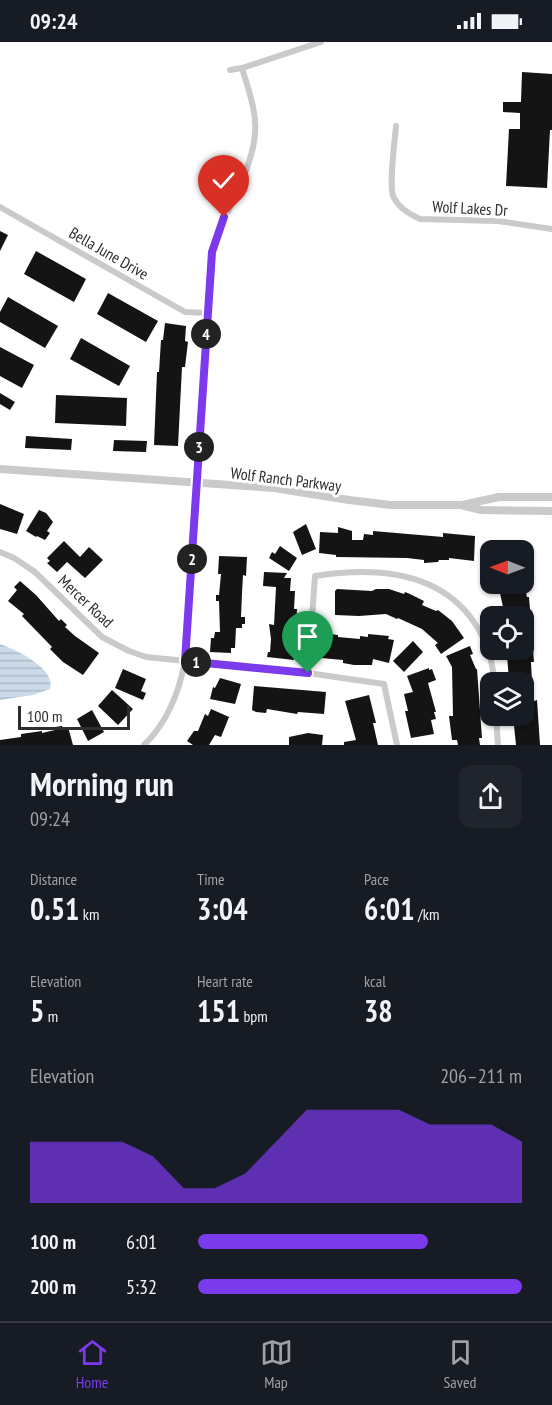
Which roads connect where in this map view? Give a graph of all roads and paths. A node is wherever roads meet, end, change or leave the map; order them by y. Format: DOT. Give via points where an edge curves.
graph roads {
  1 [pos="321,42"];
  2 [pos="242,68"];
  3 [pos="230,70"];
  4 [pos="396,126"];
  5 [pos="0,207"];
  6 [pos="552,229"];
  7 [pos="208,313"];
  8 [pos="0,469"];
  9 [pos="197,482"];
  10 [pos="552,497"];
  11 [pos="460,505"];
  12 [pos="552,511"];
  13 [pos="0,552"];
  14 [pos="185,661"];
  15 [pos="492,672"];
  16 [pos="308,673"];
  17 [pos="497,726"];
  18 [pos="144,745"];
  19 [pos="396,745"];
  20 [pos="498,745"];
  1 -- 2 [label="street"];
  2 -- 3 [label="street"];
  2 -- 7 [label="street" via="253,106 255,140 248,166 217,232"];
  4 -- 6 [label="street, Wolf Lakes Dr" via="392,188 394,198 412,216"];
  5 -- 7 [label="street, Bella June Drive" via="185,312"];
  7 -- 9 [label="street"];
  8 -- 9 [label="street, Wolf Ranch Parkway"];
  9 -- 11 [label="street, Wolf Ranch Parkway" via="274,488 380,504"];
  9 -- 14 [label="street"];
  10 -- 11 [label="street, Wolf Ranch Parkway" via="499,497"];
  11 -- 12 [label="street, Wolf Ranch Parkway" via="481,510"];
  13 -- 14 [label="street, Mercer Road" via="34,572 102,637 146,657"];
  14 -- 16 [label="street, Mercer Road"];
  14 -- 18 [label="street" via="168,714"];
  15 -- 16 [label="street" via="480,632 450,595 410,577 343,572 315,576"];
  16 -- 19 [label="street, Mercer Road" via="384,684"];
  17 -- 20 [label="street"];
}
